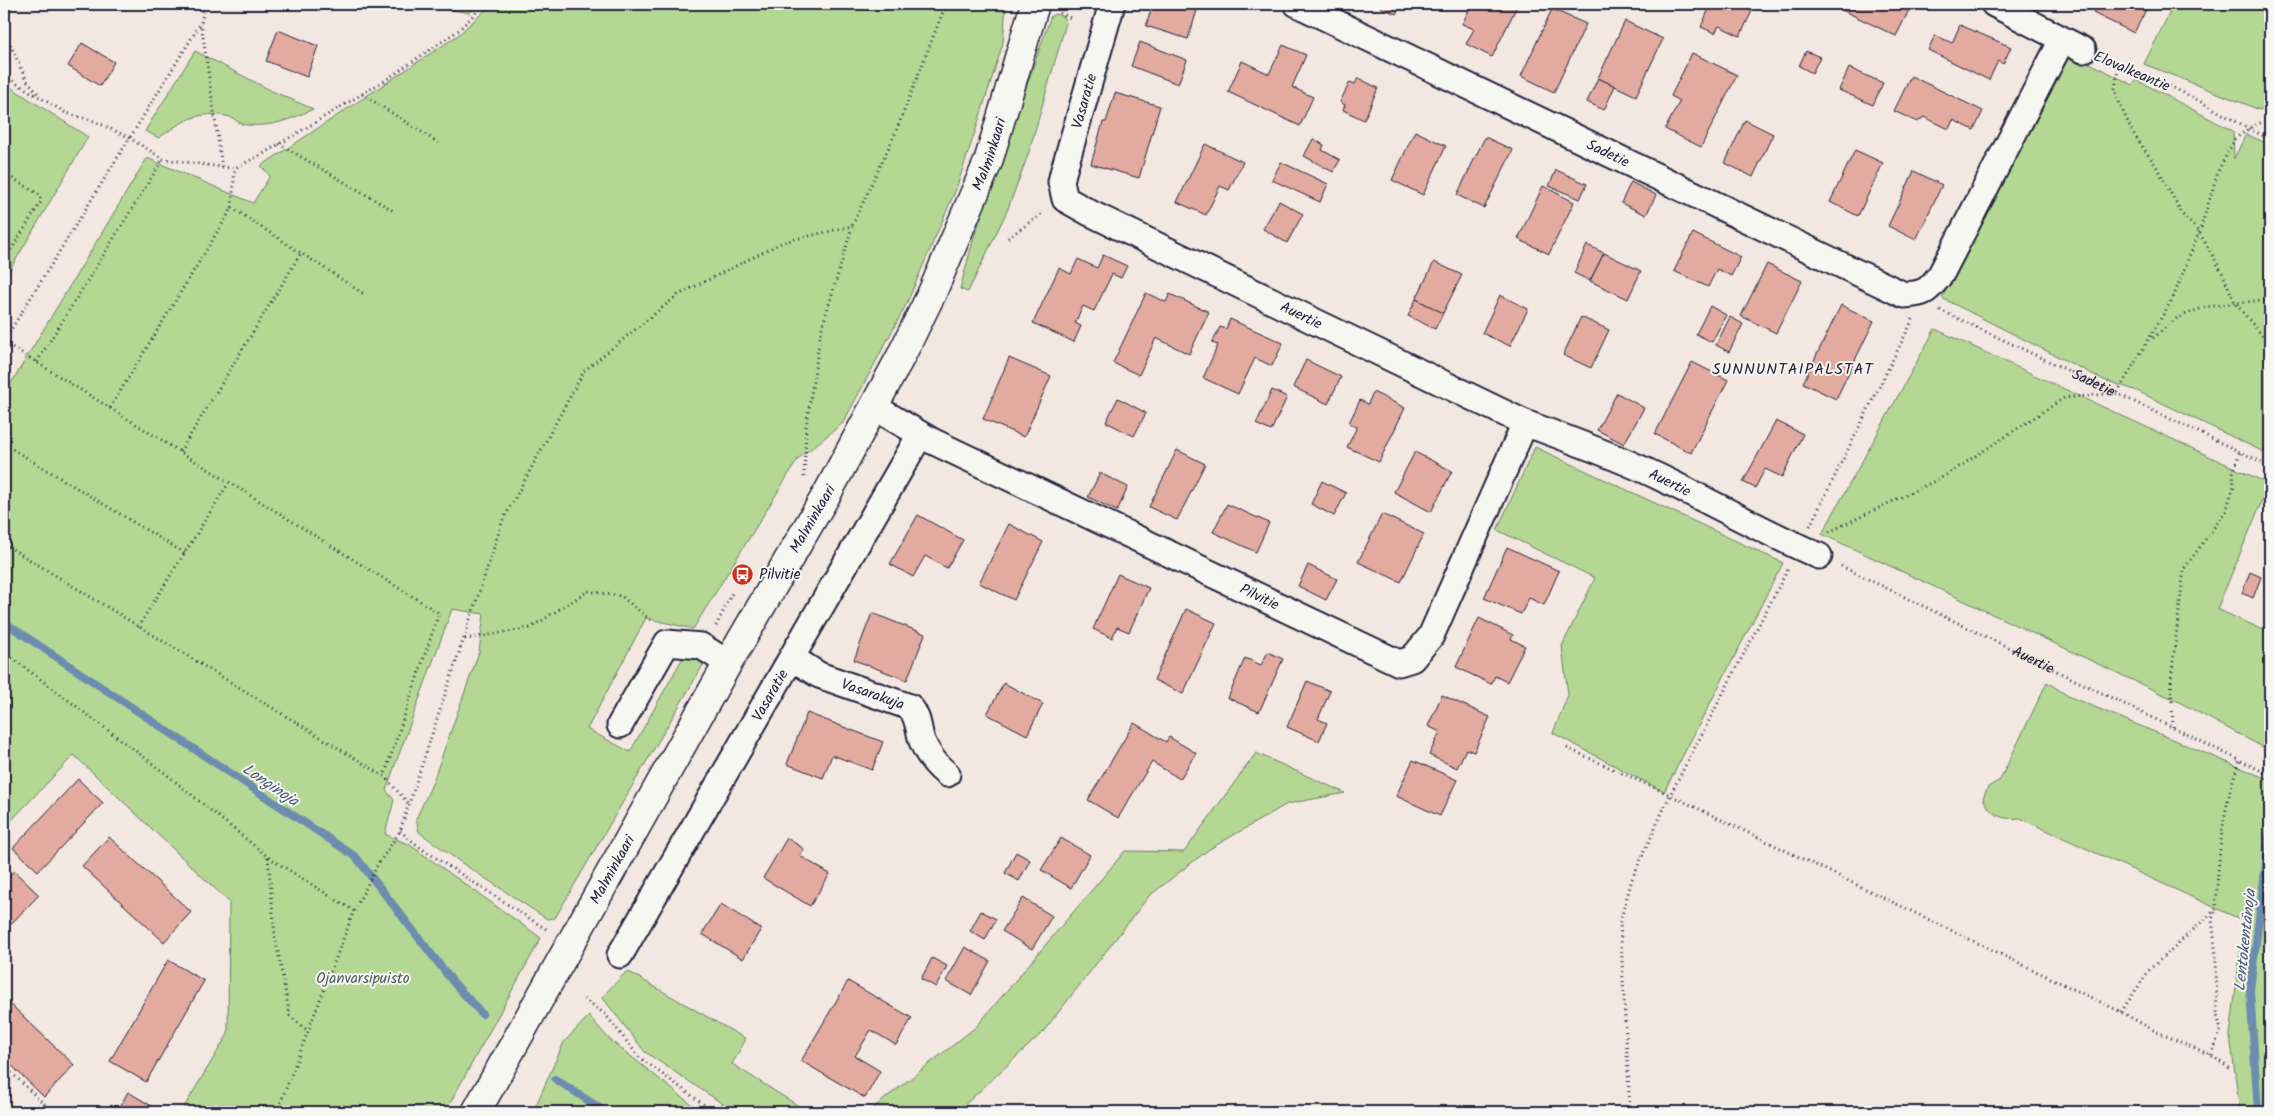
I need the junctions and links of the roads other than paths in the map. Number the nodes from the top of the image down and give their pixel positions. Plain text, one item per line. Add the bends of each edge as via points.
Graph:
1 (1035, 4) edge
2 (1112, 4) edge
3 (1297, 4) edge
4 (1994, 4) edge
5 (1065, 198) joint
6 (874, 407) junction
7 (1525, 424) junction
8 (920, 435) junction
9 (1809, 551) road end
10 (792, 658) junction
11 (728, 663) junction
12 (620, 725) dead end
13 (947, 774) dead end
14 (620, 955) dead end
15 (476, 1112) edge

1 - 6 main road, Malminkaari via 988,162 932,293
2 - 5 street, Vasaratie via 1062,174
3 - 4 street, Sadetie via 1904,295 1920,294 1930,288 1941,274 2012,132 2072,45
5 - 7 street, Auertie via 1085,211
6 - 8 street, Pilvitie
6 - 11 main road, Malminkaari
7 - 8 street, Pilvitie via 1431,636 1412,659 1399,663 1208,575
7 - 9 street, Auertie via 1579,442 1659,477
8 - 10 street, Vasaratie
10 - 13 street, Vasarakuja via 819,674 910,707 935,765
10 - 14 street, Vasaratie
11 - 12 street via 701,646 667,643
11 - 15 main road, Malminkaari

